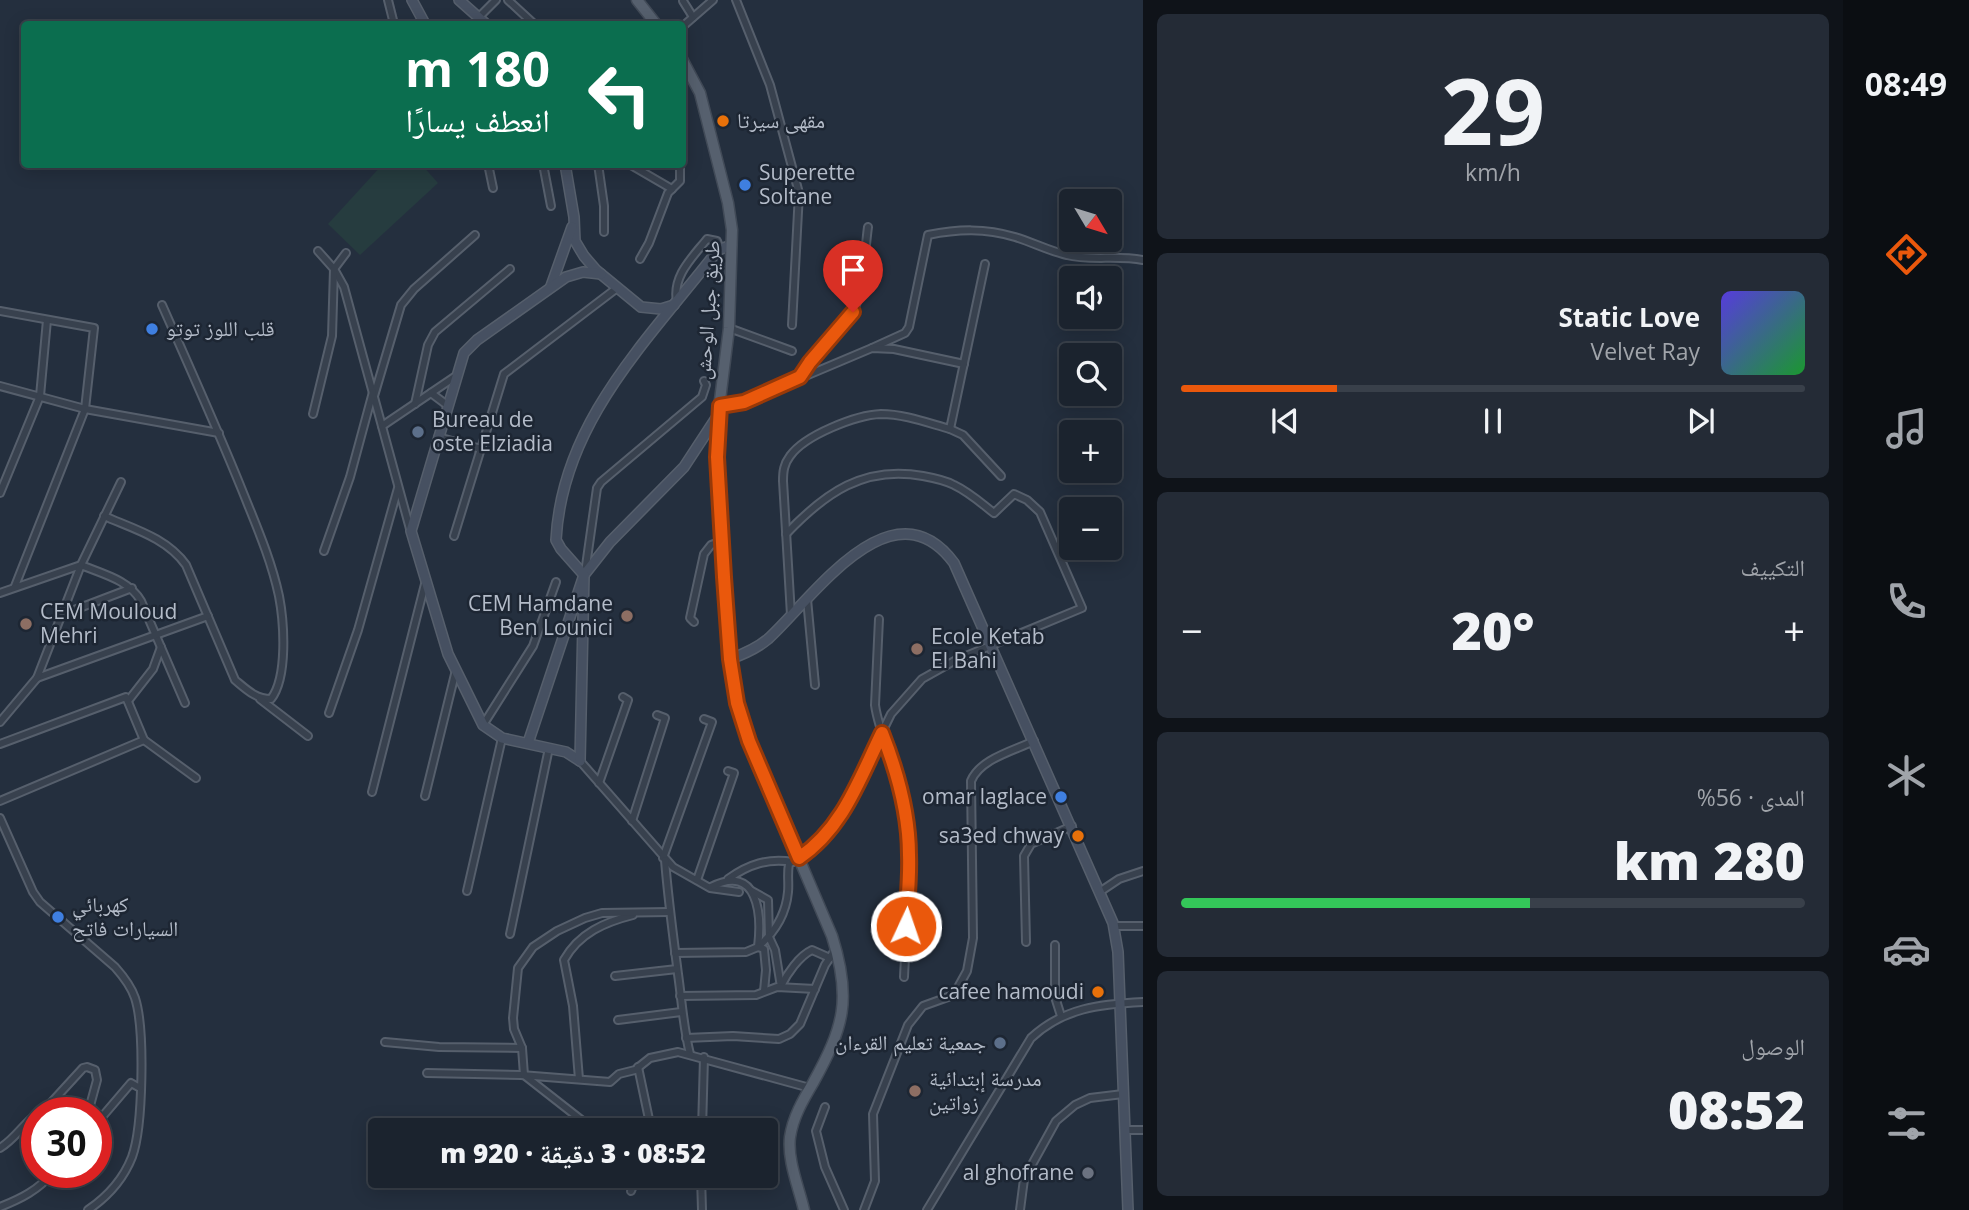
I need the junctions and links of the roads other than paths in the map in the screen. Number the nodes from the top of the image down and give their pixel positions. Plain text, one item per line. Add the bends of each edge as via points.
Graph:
1 (388, 0) edge
2 (412, 0) edge
3 (459, 0) edge
4 (496, 0) edge
5 (508, 0) edge
6 (637, 0) edge
7 (713, 0) edge
8 (736, 0) edge
9 (682, 1) edge
10 (693, 18) junction
11 (393, 21) edge
12 (423, 21) edge
13 (483, 21) edge
14 (531, 21) edge
15 (654, 21) edge
16 (686, 24) edge
17 (686, 67) edge
18 (489, 168) edge
19 (544, 168) edge
20 (566, 168) edge
21 (599, 168) edge
22 (636, 168) edge
23 (680, 168) edge
24 (493, 188) dead end
25 (672, 189) junction
26 (551, 206) dead end
27 (574, 222) junction
28 (868, 227) dead end
29 (604, 232) dead end
30 (475, 235) dead end
31 (732, 245) junction
32 (720, 249) junction
33 (317, 251) dead end
34 (346, 253) dead end
35 (640, 259) dead end
36 (1143, 260) edge
37 (985, 264) dead end
38 (334, 268) junction
39 (510, 269) dead end
40 (601, 274) junction
41 (550, 288) junction
42 (617, 288) junction
43 (676, 303) junction
44 (162, 305) dead end
45 (0, 312) edge
46 (47, 320) junction
47 (792, 325) dead end
48 (729, 328) junction
49 (872, 348) junction
50 (792, 351) dead end
51 (964, 363) junction
52 (456, 376) junction
53 (800, 377) junction
54 (704, 381) dead end
55 (0, 386) edge
56 (431, 393) junction
57 (373, 395) junction
58 (40, 396) junction
59 (415, 404) junction
60 (447, 405) junction
61 (85, 409) junction
62 (720, 409) junction
63 (313, 414) dead end
64 (382, 426) junction
65 (950, 429) junction
66 (219, 433) junction
67 (438, 437) junction
68 (481, 449) junction
69 (1001, 476) dead end
70 (121, 482) dead end
71 (398, 486) junction
72 (0, 493) edge
73 (104, 516) junction
74 (411, 531) junction
75 (786, 534) junction
76 (454, 536) dead end
77 (722, 541) junction
78 (324, 551) dead end
79 (81, 565) junction
80 (584, 575) junction
81 (426, 581) junction
82 (556, 582) dead end
83 (15, 586) junction
84 (132, 588) junction
85 (0, 593) edge
86 (807, 599) junction
87 (61, 615) junction
88 (208, 615) junction
89 (791, 615) junction
90 (879, 619) dead end
91 (694, 622) dead end
92 (156, 634) junction
93 (991, 646) junction
94 (161, 647) junction
95 (730, 659) junction
96 (456, 670) junction
97 (37, 678) junction
98 (815, 685) dead end
99 (623, 697) dead end
100 (259, 698) junction
101 (128, 701) junction
102 (185, 703) dead end
103 (328, 713) dead end
104 (657, 715) dead end
105 (704, 719) dead end
106 (0, 722) edge
107 (483, 725) junction
108 (882, 733) junction
109 (308, 736) dead end
110 (502, 738) junction
111 (144, 740) junction
112 (1034, 741) junction
113 (528, 743) junction
114 (0, 744) edge
115 (549, 748) junction
116 (580, 761) junction
117 (728, 771) dead end
118 (196, 778) dead end
119 (600, 783) junction
120 (372, 792) dead end
121 (425, 796) dead end
122 (0, 802) edge
123 (0, 818) edge
124 (632, 821) junction
125 (1072, 826) junction
126 (664, 859) junction
127 (796, 860) junction
128 (1143, 871) edge
129 (697, 880) junction
130 (727, 880) junction
131 (710, 888) junction
132 (467, 891) dead end
133 (752, 891) junction
134 (1101, 891) junction
135 (739, 892) dead end
136 (642, 912) junction
137 (669, 912) junction
138 (1114, 926) junction
139 (1143, 926) edge
140 (510, 934) dead end
141 (769, 937) junction
142 (1027, 942) dead end
143 (1055, 945) dead end
144 (758, 947) junction
145 (675, 953) junction
146 (833, 953) junction
147 (677, 969) junction
148 (615, 976) dead end
149 (904, 978) dead end
150 (781, 987) junction
151 (815, 989) junction
152 (764, 991) junction
153 (680, 996) junction
154 (1143, 1002) edge
155 (1120, 1003) junction
156 (681, 1012) junction
157 (1061, 1016) junction
158 (618, 1020) dead end
159 (686, 1038) junction
160 (385, 1042) dead end
161 (522, 1048) junction
162 (690, 1054) junction
163 (704, 1057) junction
164 (638, 1067) junction
165 (427, 1073) dead end
166 (524, 1075) junction
167 (579, 1079) junction
168 (140, 1088) junction
169 (810, 1088) junction
170 (1123, 1094) junction
171 (56, 1097) edge
172 (91, 1097) edge
173 (112, 1105) edge
174 (825, 1107) dead end
175 (579, 1118) edge
176 (649, 1118) edge
177 (702, 1118) edge
178 (21, 1129) edge
179 (1125, 1130) junction
180 (1143, 1130) edge
181 (0, 1148) edge
182 (35, 1188) edge
183 (632, 1188) edge
184 (701, 1188) edge
185 (631, 1191) dead end
186 (0, 1207) edge
187 (88, 1210) edge
188 (702, 1210) edge
189 (804, 1210) edge
190 (844, 1210) edge
191 (864, 1210) edge
192 (927, 1210) edge
193 (1020, 1210) edge
194 (1128, 1210) edge

1 - 11 street
2 - 12 main road
3 - 13 main road
4 - 13 street
5 - 14 street
6 - 15 main road
7 - 10 street
8 - 47 street via 770,85 799,193
9 - 10 street
10 - 16 street
17 - 31 main road, طريق جبل الوحش via 713,136
18 - 24 street
19 - 26 street
20 - 27 main road
21 - 29 street
22 - 25 street
23 - 25 street via 680,181
25 - 35 street
27 - 40 main road via 575,241
27 - 41 main road
28 - 53 street via 853,312
30 - 57 street via 401,305
31 - 32 main road
31 - 48 main road, طريق جبل الوحش
32 - 43 main road
32 - 43 street via 717,241 707,239 683,269 675,286
33 - 38 street
34 - 38 street
36 - 49 street via 1069,256 979,229 928,235 909,327
37 - 51 street
38 - 57 street via 344,287
38 - 63 street via 332,337
39 - 59 street via 431,338
40 - 41 main road via 575,273
40 - 42 main road
41 - 52 main road via 469,346
42 - 43 main road via 641,307 661,309
42 - 68 street via 504,374
43 - 80 main road via 606,392 569,466 556,540
44 - 66 street
45 - 46 street
46 - 58 street
46 - 61 street via 94,328
48 - 50 street
48 - 62 main road, طريق جبل الوحش
49 - 51 street
49 - 53 street
51 - 65 street
52 - 56 street
52 - 60 main road
53 - 62 street
54 - 80 street via 702,397 597,488
55 - 58 street
56 - 59 street
56 - 60 street
57 - 64 street
57 - 78 street
58 - 61 street
58 - 72 street
59 - 64 street
60 - 67 main road
61 - 66 street
61 - 83 street
62 - 77 main road, طريق جبل الوحش via 717,457
62 - 80 main road via 684,467
64 - 71 street
65 - 69 street via 969,441
65 - 75 street via 878,414 834,426 808,440 791,454 783,470
66 - 100 street via 262,540 279,599 280,672 271,699
67 - 68 street
67 - 74 main road
68 - 76 street
70 - 73 street
71 - 74 street
71 - 103 street via 358,631
73 - 79 street
73 - 88 street via 167,544 178,554
74 - 81 main road
75 - 89 street
75 - 93 street via 827,497 877,475 916,475 953,484 994,513 1014,494 1027,500 1040,512 1082,608
77 - 91 street via 704,554 690,618
77 - 95 main road, طريق جبل الوحش
79 - 83 street
79 - 84 street
79 - 87 street
80 - 113 main road
80 - 116 main road
81 - 96 main road
81 - 120 street
82 - 107 street via 533,646
83 - 85 street
84 - 87 street
84 - 92 street
86 - 89 main road
86 - 93 main road via 870,542 893,535 920,537 944,550 954,564
86 - 98 street
87 - 97 street
88 - 92 street
88 - 100 street via 236,680
89 - 95 main road via 757,647
90 - 108 street via 875,705
92 - 94 street
92 - 97 street
93 - 108 street via 922,679 891,714
93 - 112 main road
94 - 101 street via 153,669
94 - 102 street
95 - 127 main road, طريق جبل الوحش via 749,741
96 - 107 main road
96 - 121 street
97 - 106 street
99 - 119 street via 628,700
100 - 109 street
101 - 111 street
101 - 114 street via 126,697
104 - 124 street via 665,718
105 - 126 street via 712,722
107 - 110 main road
108 - 127 street via 840,818
108 - 149 street via 900,788 909,854
110 - 113 main road
110 - 132 street
111 - 118 street
111 - 122 street
112 - 125 main road
112 - 191 street via 986,764 971,781 973,938 967,971 956,991 923,1006 908,1025 873,1114 875,1181
113 - 115 main road
115 - 116 main road
115 - 140 street
116 - 119 street
117 - 129 street via 734,773
119 - 124 street
123 - 168 street via 40,902 126,979 140,1020
124 - 126 street
125 - 134 main road
125 - 142 street via 1031,844 1024,856
126 - 129 street
126 - 137 street
127 - 130 street via 772,859
127 - 141 street via 789,864 785,907
127 - 146 main road, طريق جبل الوحش
128 - 134 street via 1119,878
129 - 131 street
130 - 131 street
130 - 133 street via 744,883
131 - 135 street
133 - 141 street via 768,900
133 - 144 street via 760,919
134 - 138 main road
136 - 137 street
136 - 161 street via 585,918 533,947 516,976 513,1018
136 - 167 street via 610,921 582,938 564,960
137 - 145 street
138 - 139 street
138 - 155 main road
141 - 144 street
141 - 150 street
143 - 157 street via 1055,997
144 - 145 street via 746,952
144 - 152 street via 764,950
145 - 147 street
146 - 150 street via 806,953
146 - 151 street
146 - 169 main road, طريق جبل الوحش via 841,964 844,989 841,1021
147 - 148 street
147 - 153 street
150 - 151 street
150 - 152 street
151 - 159 street via 800,1024 790,1034 779,1038
152 - 153 street via 756,995
153 - 156 street
154 - 155 street
155 - 157 street via 1084,1007
155 - 170 main road
156 - 158 street
156 - 159 street
157 - 192 street via 1031,1038
159 - 162 street
160 - 161 street
161 - 166 street
162 - 163 street
162 - 164 street via 661,1055
163 - 169 street
163 - 177 street
164 - 167 street via 610,1082
164 - 176 street
165 - 166 street
166 - 167 street
166 - 175 street
168 - 173 street via 131,1083
168 - 187 street via 137,1130 126,1171
169 - 189 main road, طريق جبل الوحش via 789,1140
170 - 179 main road
170 - 193 street via 1090,1098 1056,1121 1024,1178
171 - 172 street via 87,1067 95,1070 97,1080
174 - 190 street via 816,1132
178 - 181 street
179 - 180 street
179 - 194 main road
182 - 186 street
183 - 185 street
184 - 188 street

